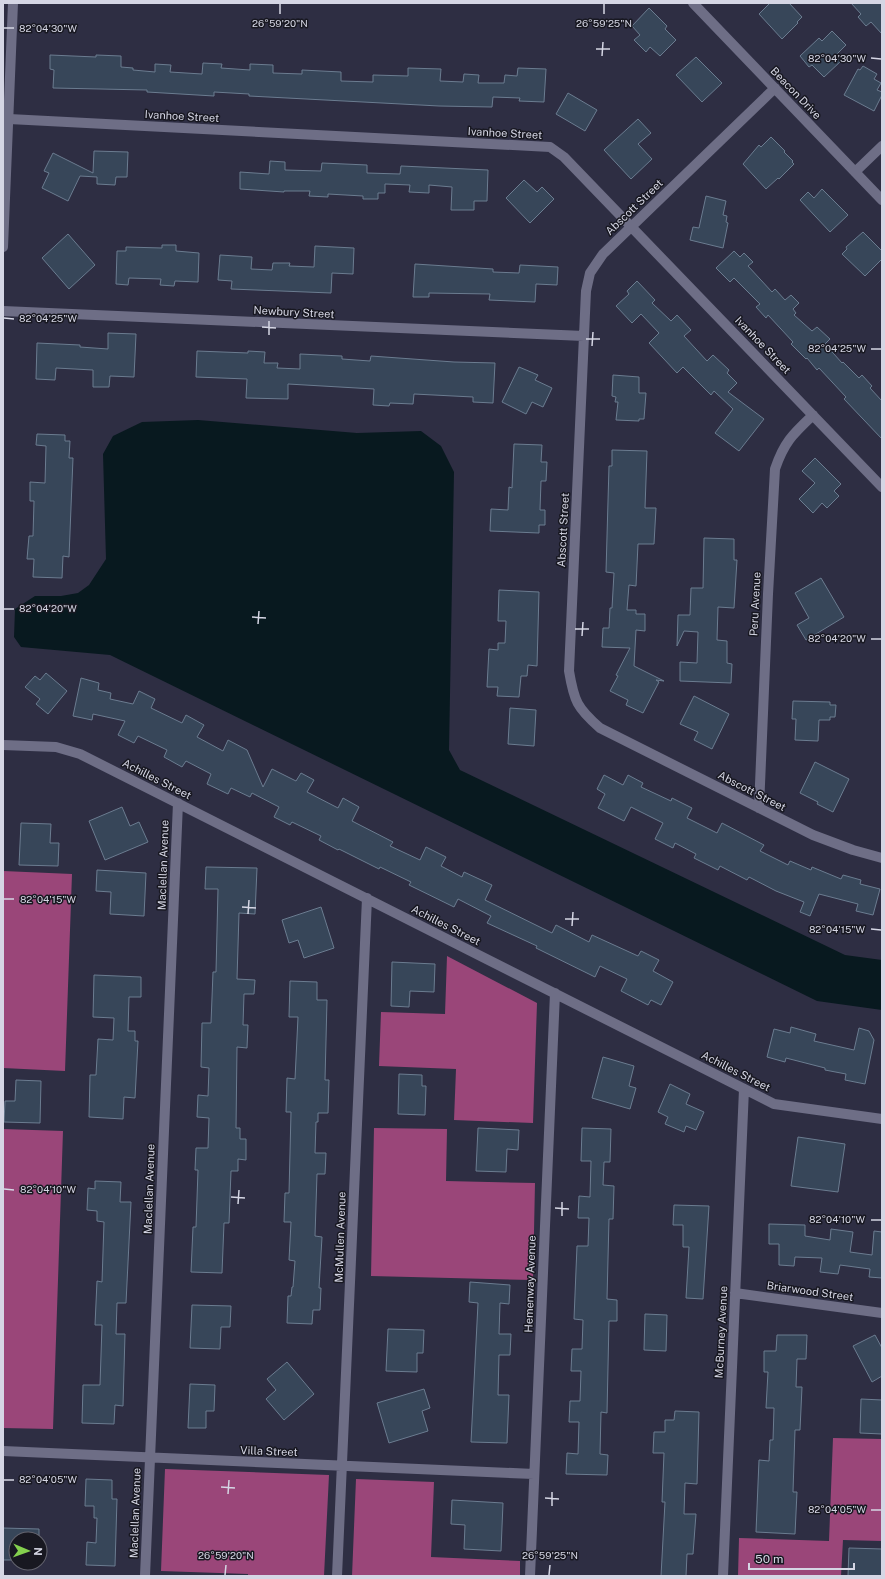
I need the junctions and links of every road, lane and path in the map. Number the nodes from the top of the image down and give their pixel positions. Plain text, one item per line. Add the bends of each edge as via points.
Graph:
1 (14, 3) edge
2 (692, 3) edge
3 (775, 88) junction
4 (8, 119) junction
5 (882, 146) edge
6 (855, 172) junction
7 (882, 200) edge
8 (632, 226) junction
9 (3, 247) edge
10 (3, 311) edge
11 (584, 336) junction
12 (813, 415) junction
13 (882, 487) edge
14 (3, 745) edge
15 (178, 803) junction
16 (759, 808) junction
17 (882, 858) edge
18 (367, 898) junction
19 (555, 994) junction
20 (744, 1089) junction
21 (882, 1119) edge
22 (735, 1293) junction
23 (882, 1313) edge
24 (3, 1451) edge
25 (150, 1458) junction
26 (342, 1466) junction
27 (534, 1474) junction
28 (145, 1576) edge
29 (337, 1576) edge
30 (530, 1576) edge
31 (723, 1576) edge

1 - 4 street
2 - 3 street, Beacon Drive
3 - 6 street, Beacon Drive
3 - 8 street, Abscott Street
4 - 8 street, Ivanhoe Street via 550,147 564,157
4 - 9 street
5 - 6 street
6 - 7 street, Beacon Drive
8 - 11 street, Abscott Street via 601,256 590,273 586,291
8 - 12 street, Ivanhoe Street
10 - 11 street, Newbury Street
11 - 16 street, Abscott Street via 569,671 573,695 584,714 600,728
12 - 13 street, Ivanhoe Street
12 - 16 street, Peru Avenue via 790,437 779,454 775,469
14 - 15 street, Achilles Street via 56,747 80,754
15 - 18 street, Achilles Street
15 - 25 street, Maclellan Avenue
16 - 17 street, Abscott Street via 814,835
18 - 19 street, Achilles Street
18 - 26 street, McMullen Avenue
19 - 20 street, Achilles Street
19 - 27 street, Hemenway Avenue
20 - 21 street, Achilles Street via 774,1104
20 - 22 street, McBurney Avenue
22 - 23 street, Briarwood Street
22 - 31 street, McBurney Avenue
24 - 25 street, Villa Street
25 - 26 street, Villa Street
25 - 28 street, Maclellan Avenue
26 - 27 street, Villa Street
26 - 29 street, McMullen Avenue
27 - 30 street, Hemenway Avenue

